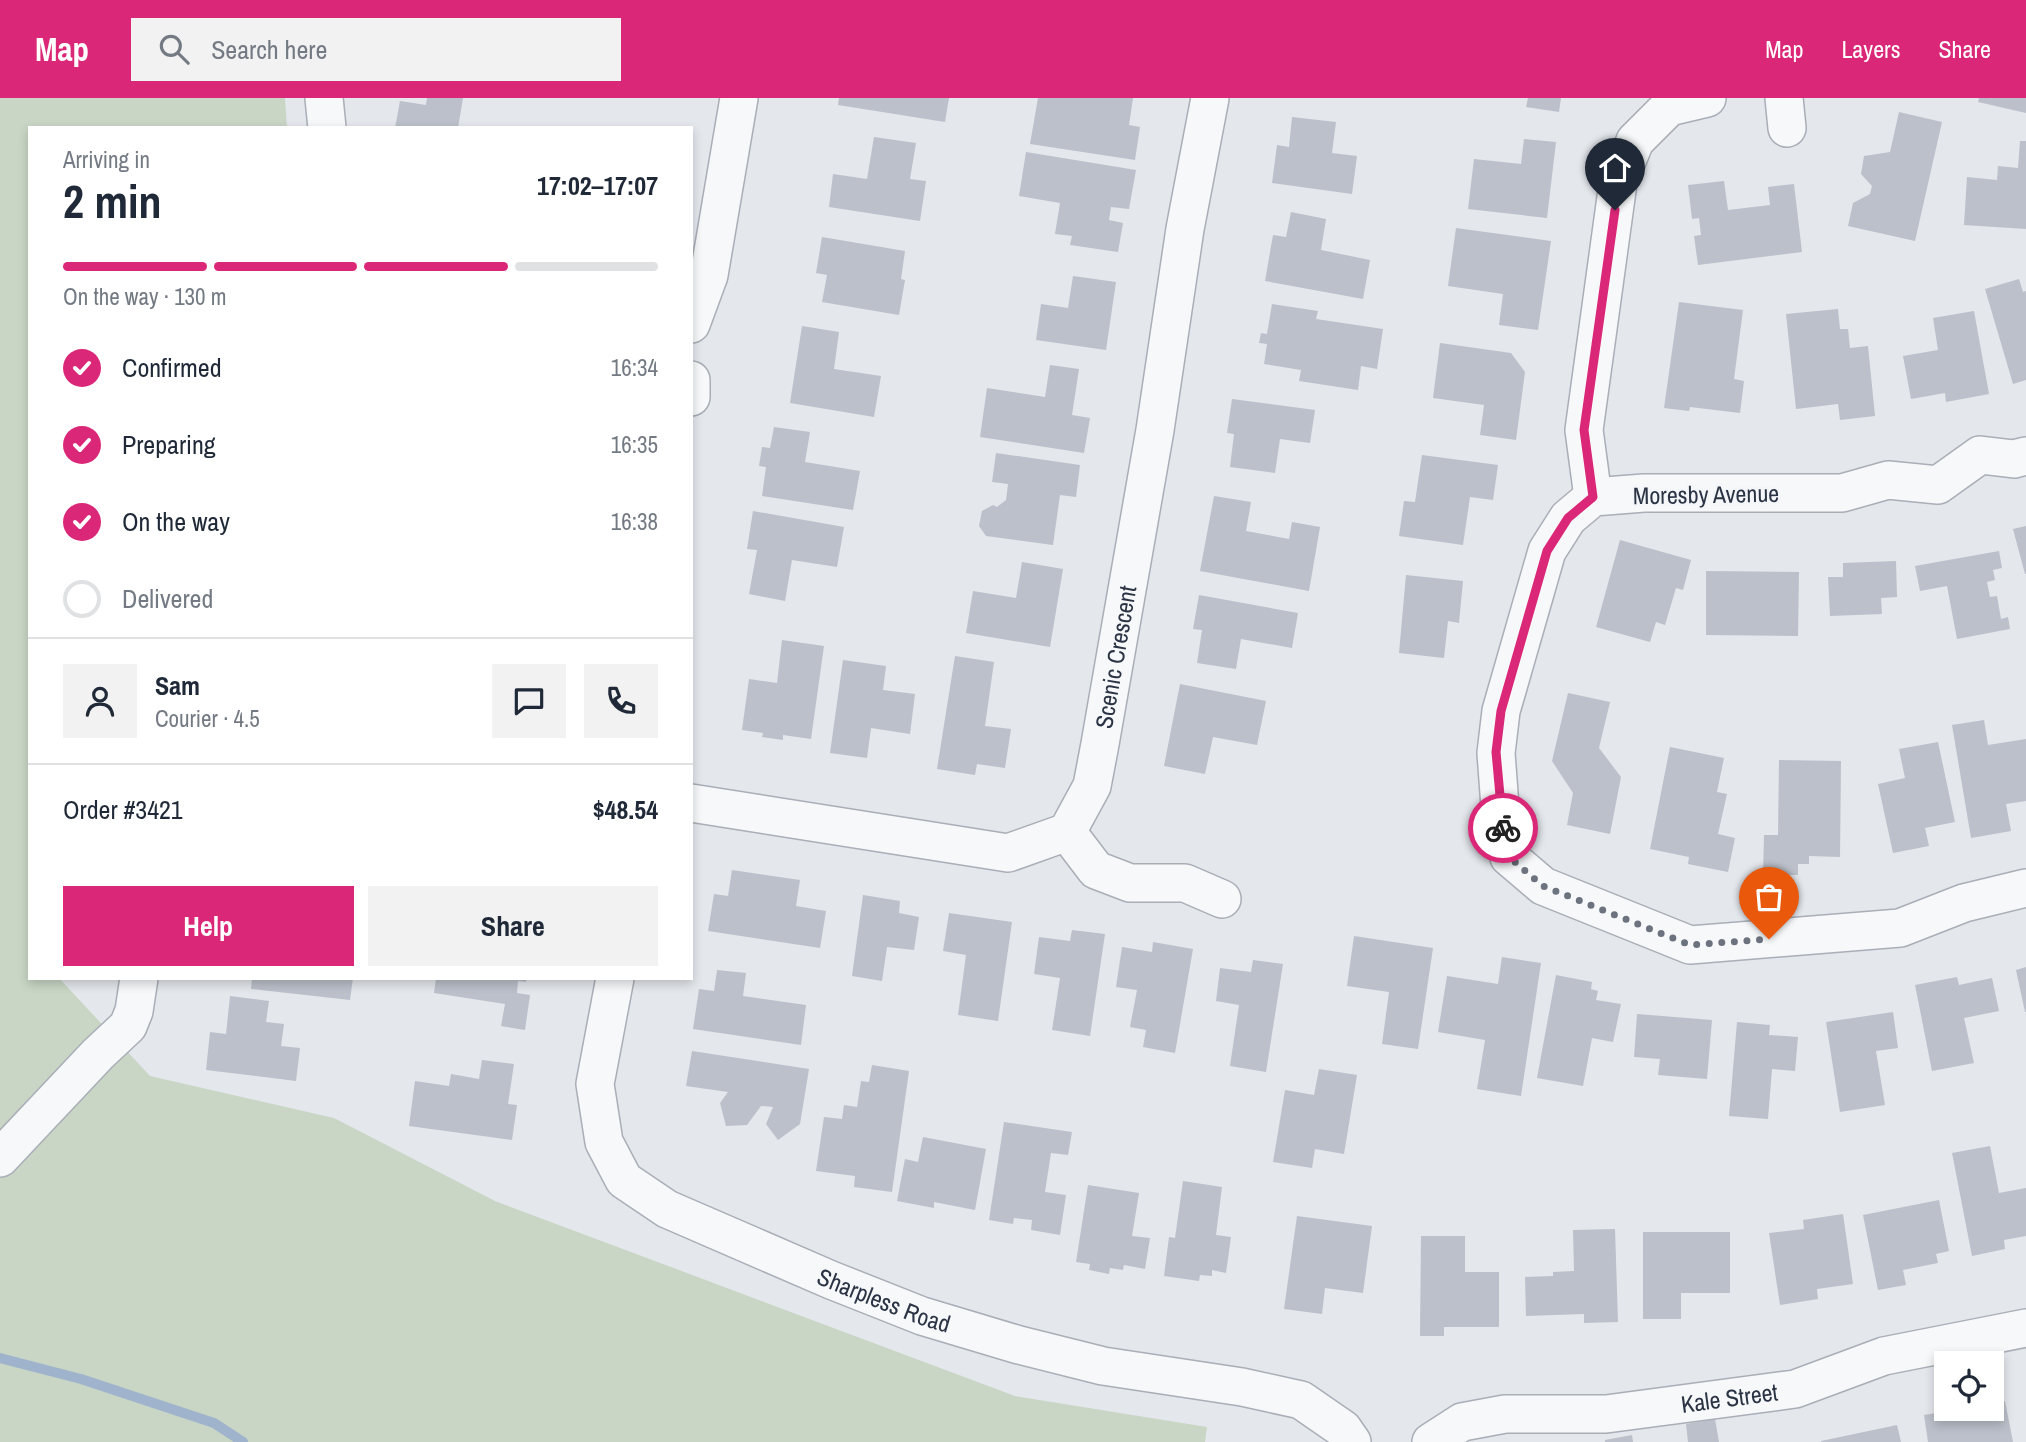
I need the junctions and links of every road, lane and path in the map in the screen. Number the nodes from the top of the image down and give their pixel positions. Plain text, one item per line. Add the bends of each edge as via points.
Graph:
1 (324, 98) edge
2 (739, 98) edge
3 (1210, 98) edge
4 (1707, 98) edge
5 (327, 126) edge
6 (693, 319) edge
7 (2026, 456) edge
8 (1593, 497) junction
9 (693, 803) edge
10 (1067, 832) junction
11 (2026, 888) edge
12 (1222, 899) dead end
13 (615, 980) edge
14 (137, 995) edge
15 (0, 1158) edge
16 (2026, 1328) edge
17 (1352, 1442) edge
18 (1431, 1442) edge

1 - 5 street
2 - 6 street via 709,275
3 - 10 street, Scenic Crescent via 1092,786
4 - 8 street via 1669,107 1635,141 1618,183 1584,430
7 - 8 street, Moresby Avenue via 2014,460 1980,455 1938,485 1888,480 1842,493
8 - 11 street via 1568,518 1547,551 1501,711 1496,752 1509,857 1543,886 1690,945 1900,928 1964,904
9 - 10 street via 1008,853
10 - 12 street via 1096,870 1130,883 1185,883
13 - 17 street, Sharpless Road via 595,1084 604,1142 624,1180 667,1209 922,1316 1007,1342 1103,1366 1301,1400 1343,1429
14 - 15 street via 128,1026
16 - 18 street, Kale Street via 1884,1356 1795,1389 1606,1414 1504,1414 1462,1422

